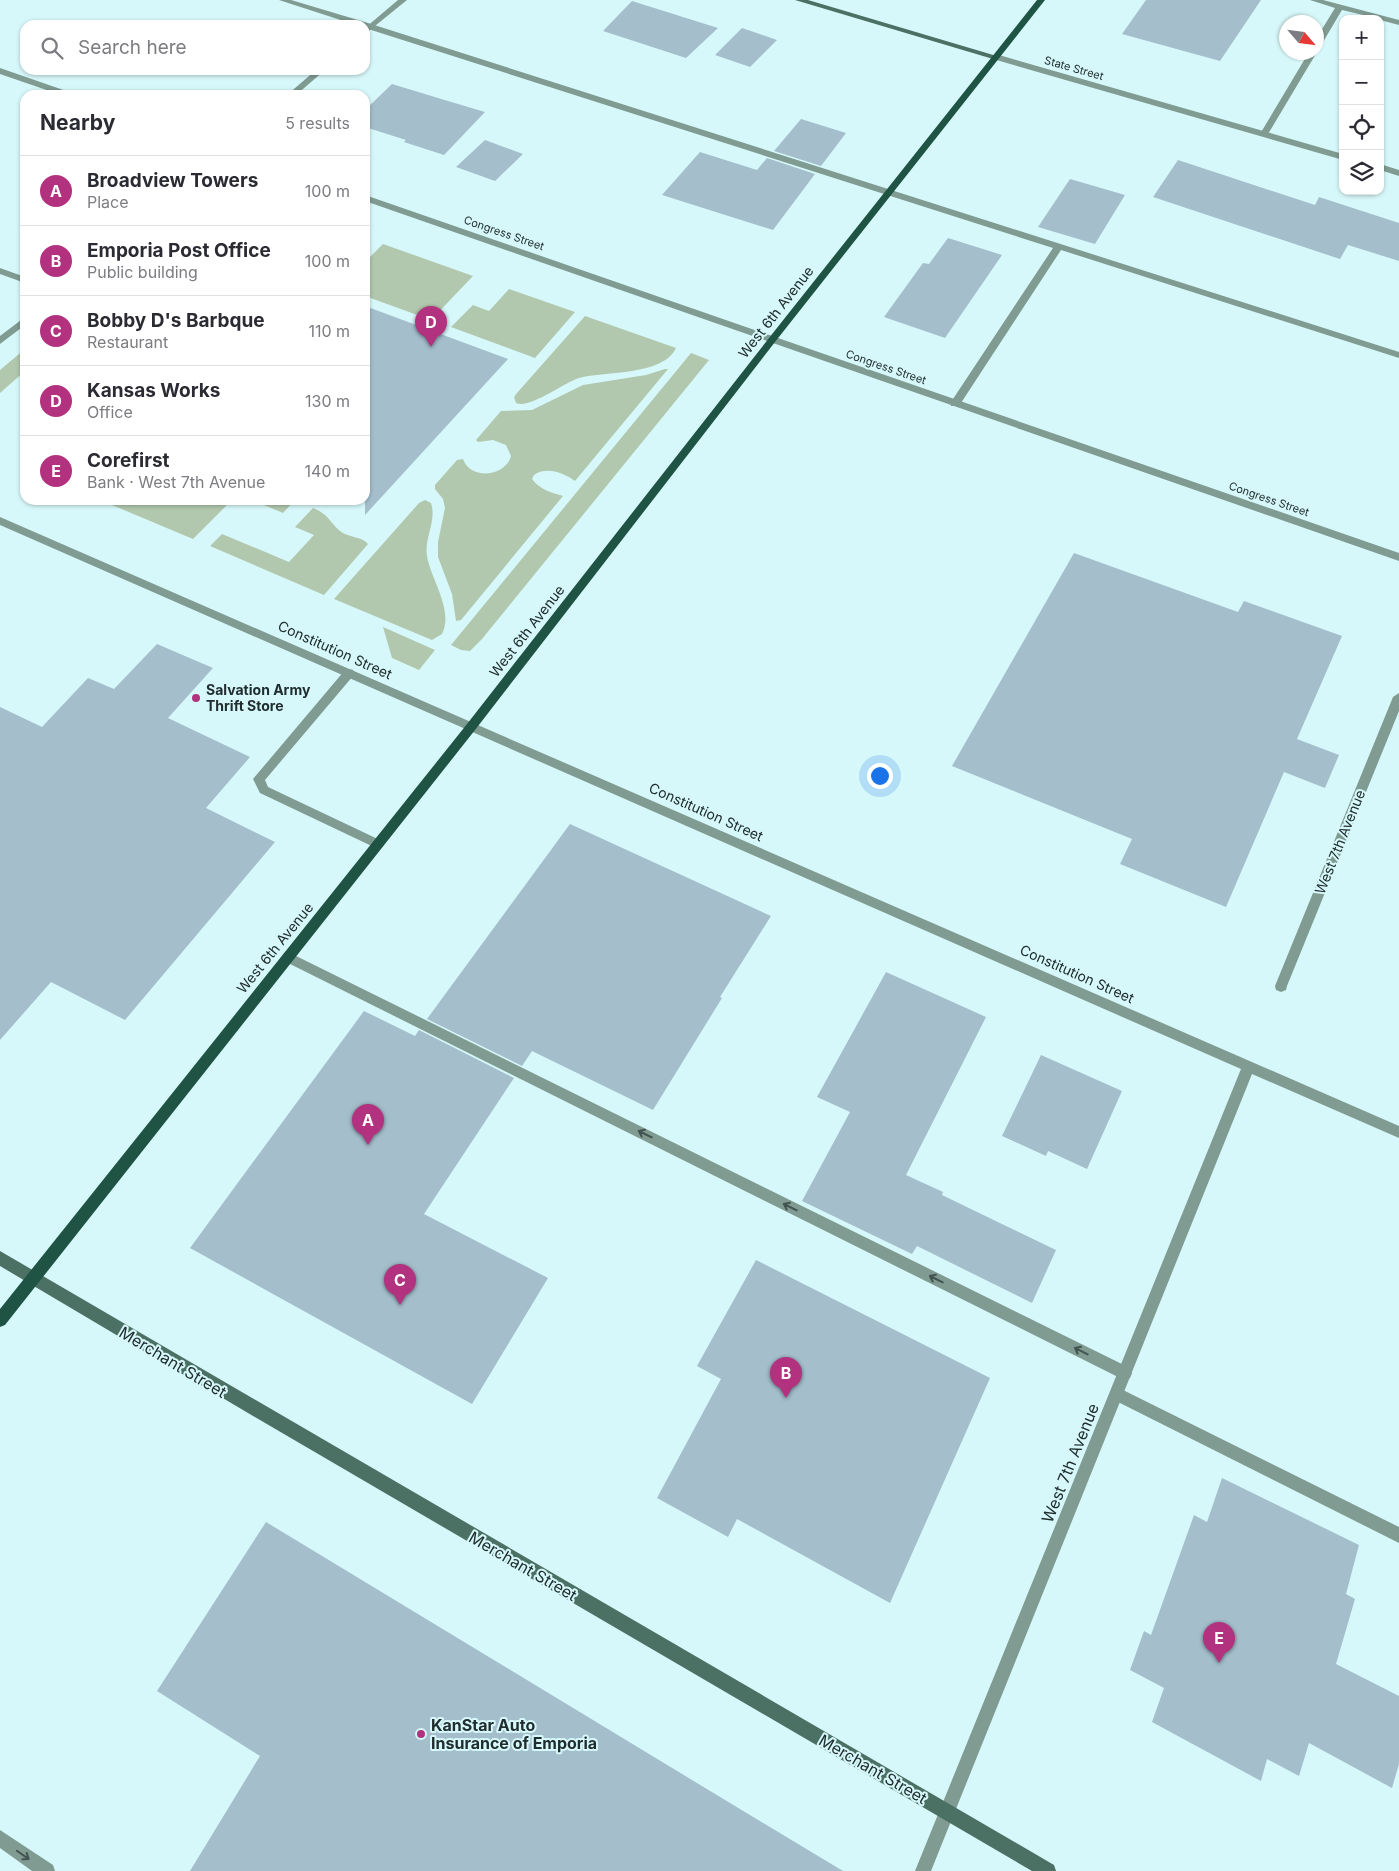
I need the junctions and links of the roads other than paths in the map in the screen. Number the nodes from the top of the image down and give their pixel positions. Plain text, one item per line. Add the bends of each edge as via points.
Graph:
1 (283, 0) edge
2 (403, 0) edge
3 (799, 0) edge
4 (1040, 0) edge
5 (1314, 0) edge
6 (1340, 7) junction
7 (344, 20) edge
8 (1399, 23) edge
9 (370, 24) edge
10 (370, 28) edge
11 (1324, 34) edge
12 (996, 57) junction
13 (1308, 60) edge
14 (0, 71) edge
15 (315, 75) edge
16 (54, 90) edge
17 (297, 90) edge
18 (1264, 134) junction
19 (1339, 155) edge
20 (1384, 168) edge
21 (1399, 173) edge
22 (889, 193) junction
23 (370, 200) edge
24 (1059, 246) junction
25 (0, 271) edge
26 (20, 278) edge
27 (20, 324) edge
28 (772, 340) junction
29 (0, 342) edge
30 (1399, 355) edge
31 (955, 404) junction
32 (0, 521) edge
33 (1399, 558) edge
34 (349, 673) junction
35 (1399, 697) edge
36 (471, 727) junction
37 (378, 844) junction
38 (288, 957) junction
39 (1281, 986) dead end
40 (1248, 1067) junction
41 (1399, 1132) edge
42 (0, 1258) edge
43 (33, 1278) junction
44 (0, 1320) edge
45 (1125, 1373) junction
46 (1117, 1394) junction
47 (1399, 1535) edge
48 (947, 1812) junction
49 (0, 1838) edge
50 (47, 1871) edge
51 (923, 1871) edge
52 (1048, 1871) edge

1 - 7 street
2 - 9 street
3 - 12 street, State Street
4 - 12 main road, West 6th Avenue
5 - 6 street
6 - 8 street
6 - 11 street
10 - 22 street
12 - 18 street, State Street
12 - 22 main road, West 6th Avenue
13 - 18 street
14 - 16 street
15 - 17 street
18 - 19 street, State Street
20 - 21 street
22 - 24 street
22 - 28 main road, West 6th Avenue
23 - 28 street, Congress Street
24 - 30 street
24 - 31 street
25 - 26 street
27 - 29 street
28 - 31 street, Congress Street
28 - 36 main road, West 6th Avenue
31 - 33 street, Congress Street
32 - 34 street, Constitution Street
34 - 36 street, Constitution Street
34 - 37 street via 259,779 264,790
35 - 39 street, West 7th Avenue
36 - 37 main road, West 6th Avenue
36 - 40 street, Constitution Street
37 - 38 main road, West 6th Avenue
38 - 43 main road, West 6th Avenue
45 -> 38 street
40 - 41 street, Constitution Street
40 - 45 street, West 7th Avenue
42 - 43 street, Merchant Street
43 - 44 main road, West 6th Avenue
43 - 48 street, Merchant Street
45 - 46 street, West 7th Avenue
46 - 47 street
46 - 48 street, West 7th Avenue
48 - 51 street, West 7th Avenue
48 - 52 street, Merchant Street
49 -> 50 street

